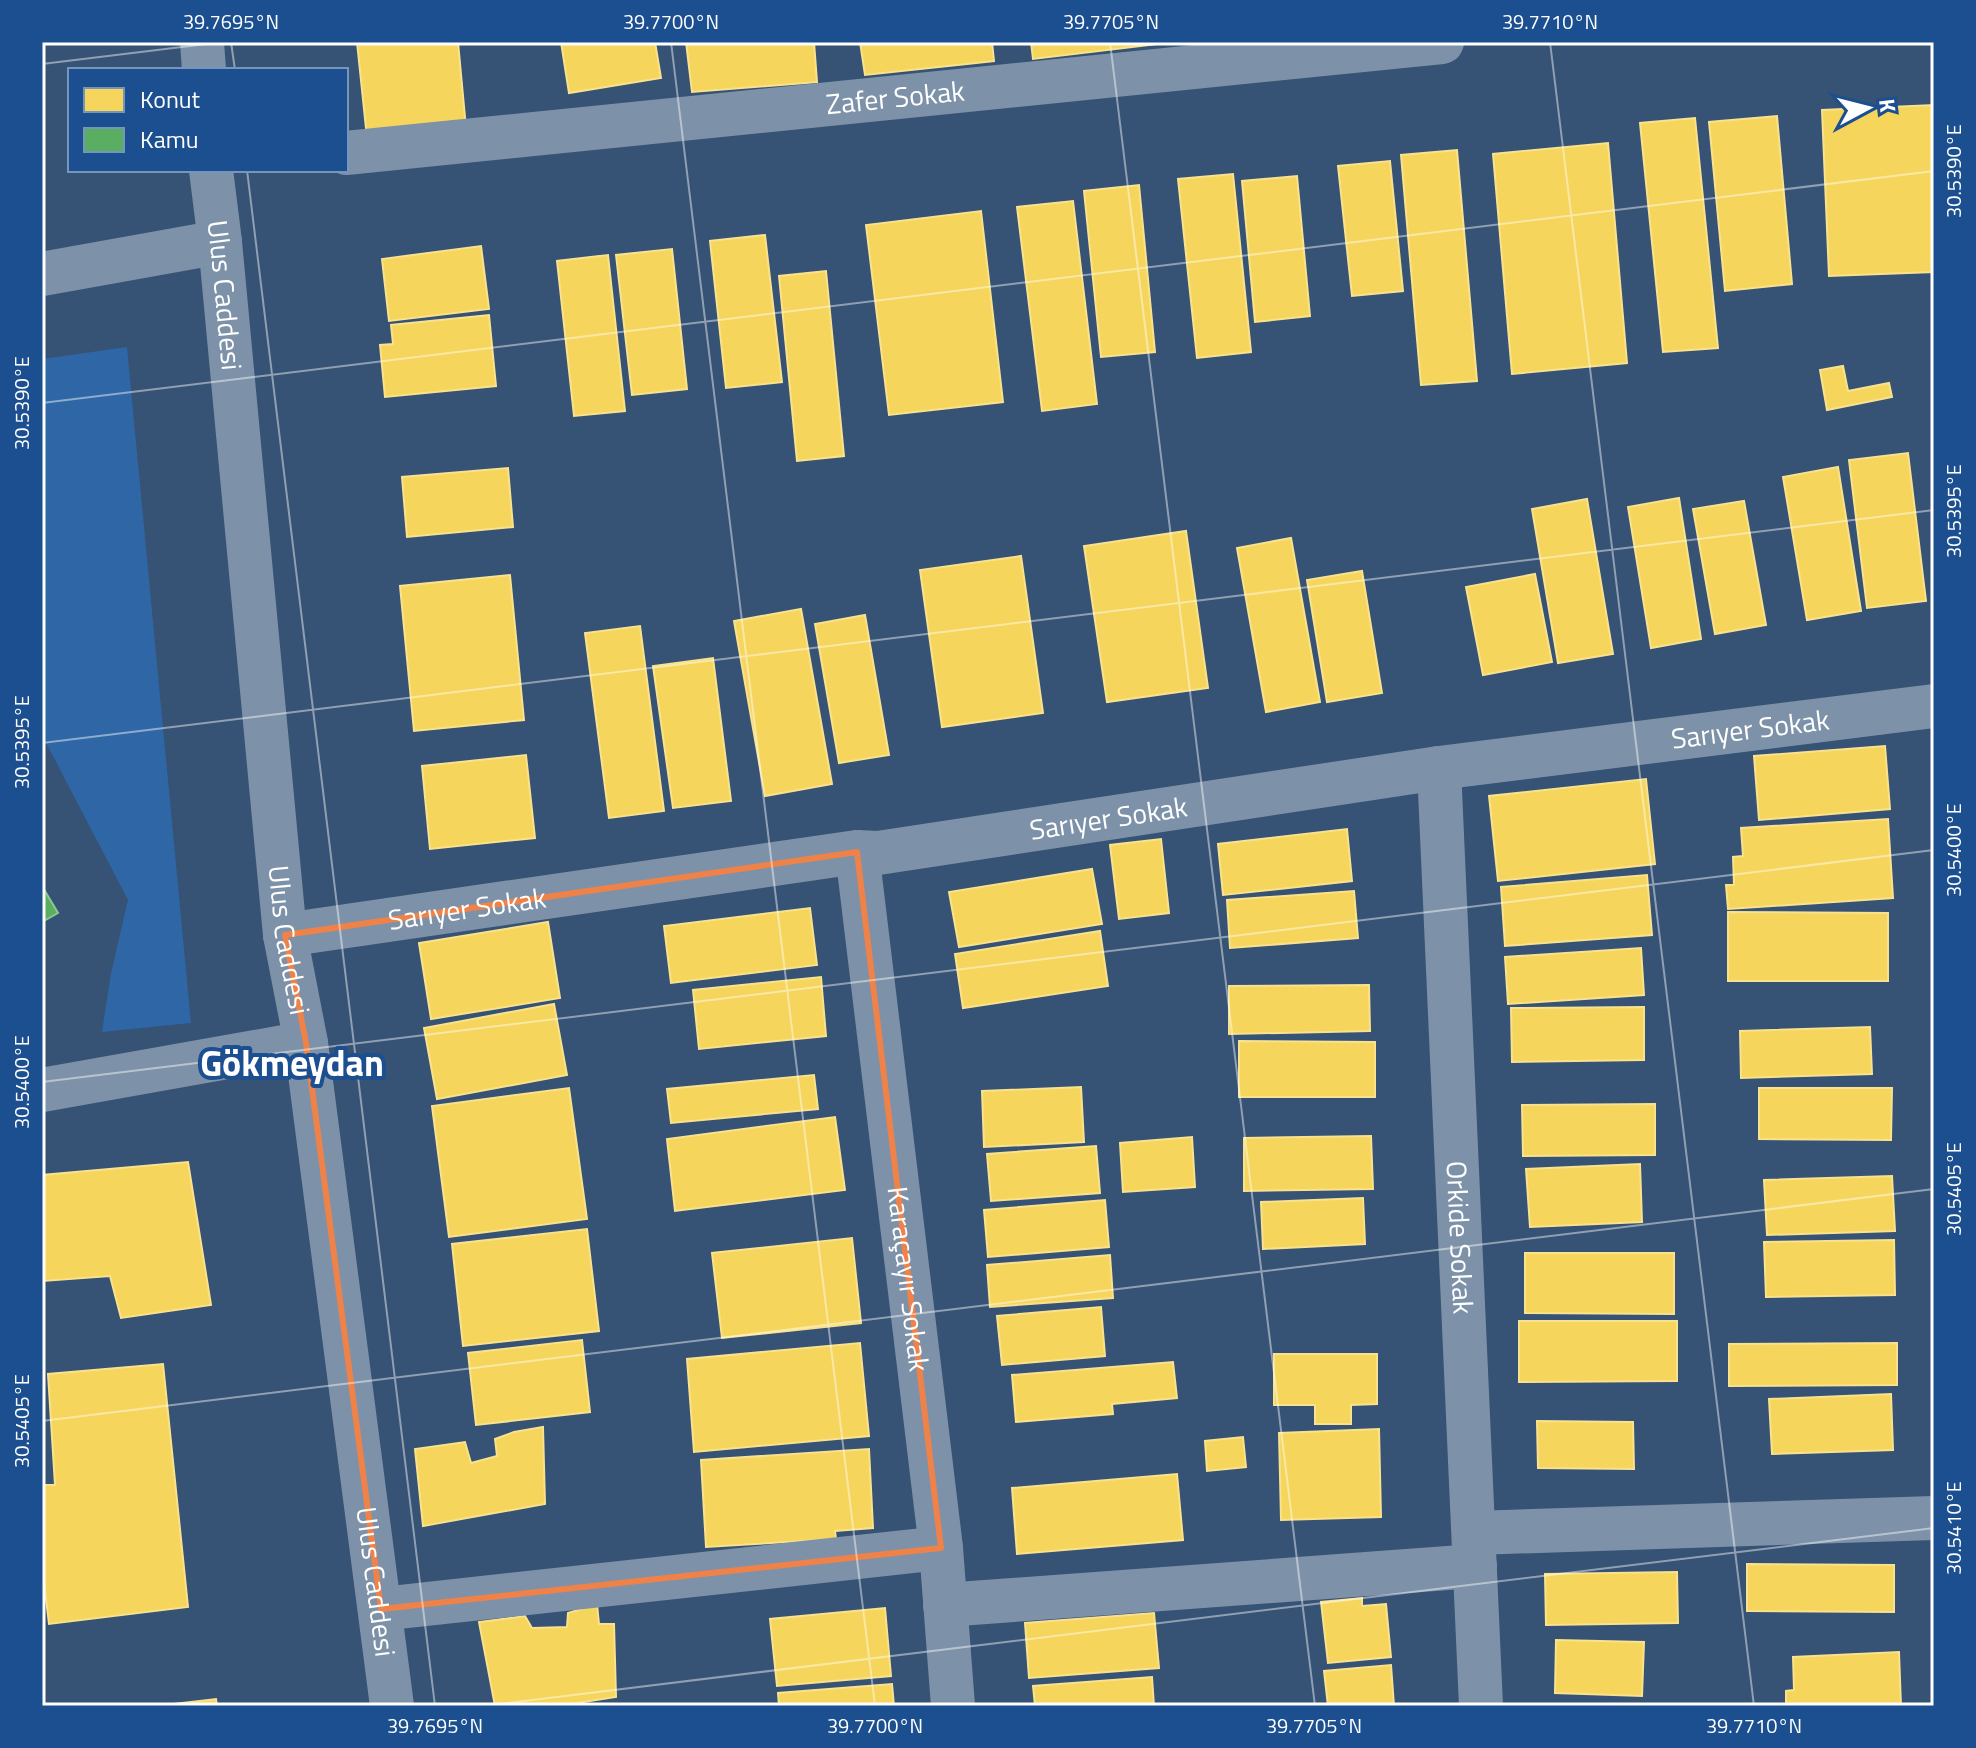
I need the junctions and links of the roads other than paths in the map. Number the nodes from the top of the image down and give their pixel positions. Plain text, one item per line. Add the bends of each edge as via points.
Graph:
1 (202, 42) edge
2 (1442, 42) edge
3 (204, 68) edge
4 (348, 153) edge
5 (211, 172) edge
6 (220, 242) junction
7 (42, 274) edge
8 (1934, 706) edge
9 (1439, 768) junction
10 (857, 852) junction
11 (285, 935) junction
12 (306, 1043) junction
13 (42, 1090) edge
14 (1934, 1518) edge
15 (941, 1548) junction
16 (1474, 1550) junction
17 (945, 1605) junction
18 (381, 1609) junction
19 (392, 1706) edge
20 (953, 1706) edge
21 (1481, 1706) edge

1 - 3 street
2 - 4 street, Zafer Sokak
5 - 6 street, Ulus Caddesi
6 - 7 street
6 - 11 street, Ulus Caddesi
8 - 9 street, Sarıyer Sokak
9 - 10 street, Sarıyer Sokak
9 - 16 street, Orkide Sokak
10 - 11 street, Sarıyer Sokak
10 - 15 street, Karaçayır Sokak
11 - 12 street, Ulus Caddesi
12 - 13 street
12 - 18 street, Ulus Caddesi
14 - 16 street
15 - 17 street, Karaçayır Sokak
15 - 18 street
16 - 17 street
16 - 21 street, Orkide Sokak
17 - 20 street, Karaçayır Sokak
18 - 19 street, Ulus Caddesi

